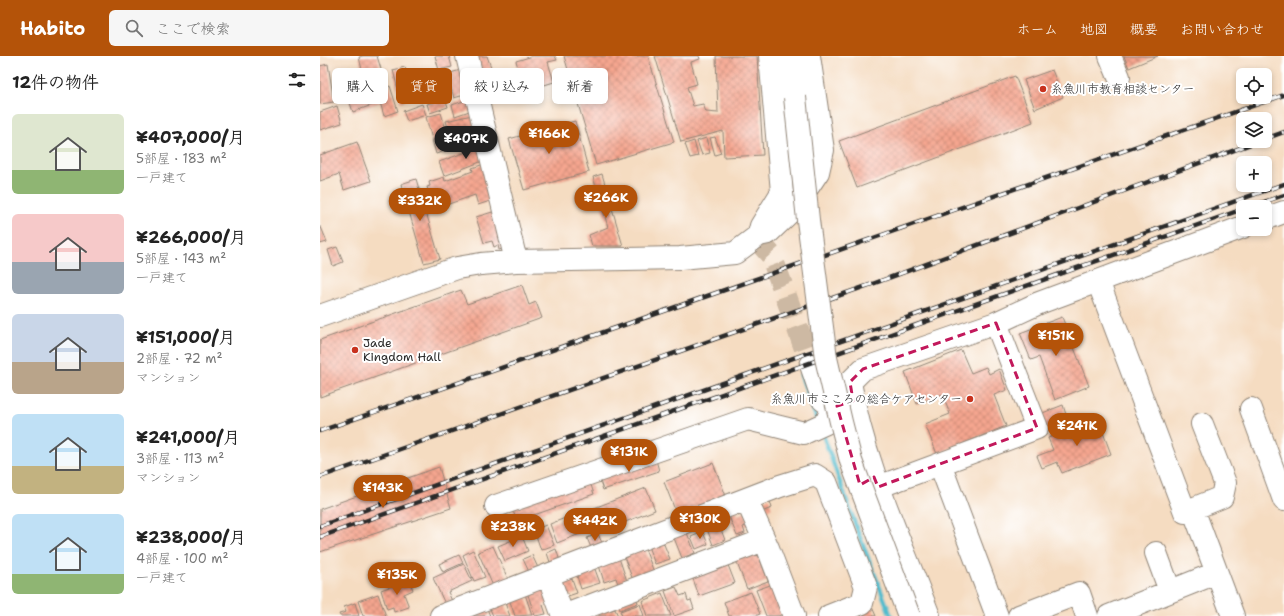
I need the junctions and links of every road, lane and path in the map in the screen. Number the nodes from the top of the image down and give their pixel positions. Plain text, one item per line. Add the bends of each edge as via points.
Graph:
1 (467, 56) edge
2 (770, 56) edge
3 (788, 56) edge
4 (809, 56) edge
5 (1110, 56) edge
6 (1119, 77) dead end
7 (820, 130) junction
8 (777, 133) junction
9 (1284, 212) edge
10 (1272, 216) edge
11 (1236, 230) edge
12 (759, 235) junction
13 (516, 261) junction
14 (1098, 281) junction
15 (320, 316) edge
16 (996, 323) junction
17 (811, 365) tunnel mouth
18 (843, 404) junction
19 (1251, 409) dead end
20 (1202, 424) dead end
21 (940, 464) junction
22 (876, 482) junction
23 (746, 499) junction
24 (833, 500) junction
25 (1284, 500) edge
26 (496, 506) dead end
27 (1193, 509) junction
28 (764, 540) junction
29 (1156, 553) dead end
30 (1216, 573) junction
31 (548, 575) junction
32 (1170, 591) junction
33 (441, 616) edge
34 (563, 616) edge
35 (794, 616) edge
36 (829, 616) edge
37 (910, 616) edge
38 (929, 616) edge
39 (997, 616) edge
40 (1019, 616) edge
41 (1087, 616) edge
42 (1109, 616) edge
43 (1233, 616) edge

1 - 13 street
2 - 8 street
3 - 37 street, bridge via 826,358 851,461
4 - 7 street
5 - 6 street
7 - 8 street
7 - 12 street via 823,150 818,172 794,208 768,233
8 - 12 street via 782,192 761,226
9 - 10 street
11 - 14 street
12 - 13 street via 735,253 680,258
13 - 15 street via 457,268
14 - 16 street via 1039,303
14 - 27 street via 1185,512
16 - 18 street via 863,369 850,382
16 - 21 street via 1037,428
17 - 18 street via 823,400
18 - 22 street
18 - 26 street via 826,424 804,433 748,419
19 - 25 street
20 - 27 street via 1225,483 1222,497
21 - 22 street
21 - 39 street
22 - 24 street
22 - 38 street
23 - 24 street via 815,476 826,482
23 - 28 street
23 - 31 street
24 - 36 street via 866,587 862,603
27 - 30 street
28 - 34 street
28 - 35 street
29 - 32 street
30 - 32 street
30 - 43 street
31 - 33 street
31 - 34 street
32 - 42 street
40 - 41 street via 1079,593

